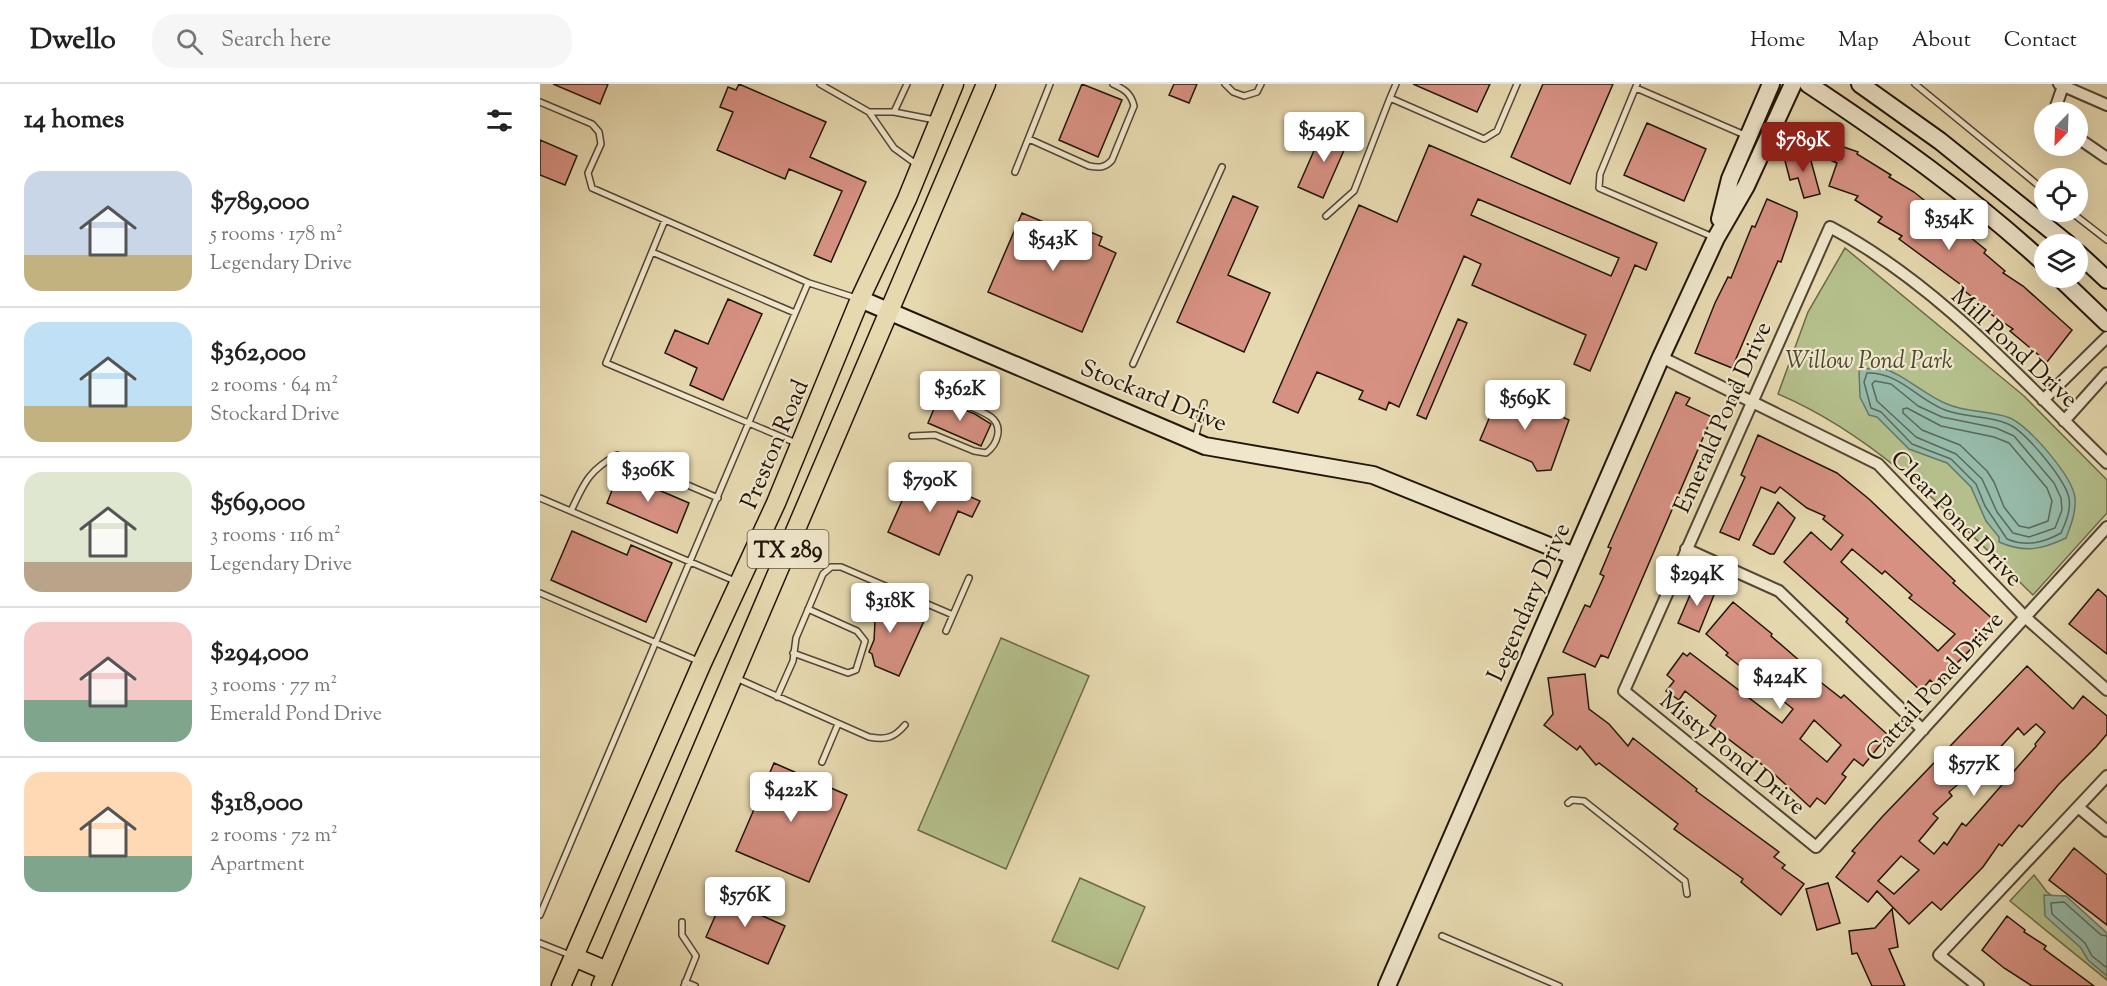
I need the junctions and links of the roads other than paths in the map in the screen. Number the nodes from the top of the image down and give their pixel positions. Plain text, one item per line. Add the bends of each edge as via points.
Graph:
1 (820, 84) edge
2 (906, 84) edge
3 (986, 84) edge
4 (1050, 84) edge
5 (1113, 84) edge
6 (1226, 84) edge
7 (1261, 84) edge
8 (1396, 84) edge
9 (1517, 84) edge
10 (1771, 84) edge
11 (1793, 84) edge
12 (1808, 84) edge
13 (1860, 84) edge
14 (1916, 84) edge
15 (2061, 85) edge
16 (949, 86) edge
17 (1636, 86) edge
18 (1390, 98) junction
19 (540, 102) edge
20 (2057, 102) edge
21 (2107, 105) edge
22 (869, 112) junction
23 (894, 112) junction
24 (939, 121) junction
25 (1749, 137) junction
26 (1029, 139) junction
27 (2088, 145) edge
28 (2107, 158) edge
29 (920, 167) junction
30 (1222, 167) dead end
31 (1015, 172) dead end
32 (2034, 182) edge
33 (1326, 216) dead end
34 (666, 220) junction
35 (2084, 222) edge
36 (1830, 227) joint
37 (2056, 234) edge
38 (1716, 238) junction
39 (2107, 240) edge
40 (652, 252) junction
41 (2034, 255) edge
42 (2088, 262) edge
43 (2107, 280) edge
44 (808, 283) junction
45 (2071, 288) edge
46 (860, 299) junction
47 (889, 310) junction
48 (795, 313) junction
49 (2107, 322) edge
50 (2107, 338) edge
51 (1661, 357) junction
52 (1133, 364) dead end
53 (2107, 373) edge
54 (925, 389) dead end
55 (2043, 400) junction
56 (1751, 401) junction
57 (1204, 403) dead end
58 (2064, 421) junction
59 (749, 424) junction
60 (912, 436) dead end
61 (1194, 441) junction
62 (801, 444) junction
63 (2107, 463) edge
64 (718, 498) junction
65 (540, 500) edge
66 (571, 511) junction
67 (2107, 527) edge
68 (1686, 549) junction
69 (1574, 556) junction
70 (691, 562) junction
71 (969, 578) dead end
72 (740, 583) junction
73 (540, 593) edge
74 (808, 609) junction
75 (953, 615) junction
76 (2025, 618) junction
77 (946, 631) dead end
78 (657, 643) junction
79 (793, 653) junction
80 (702, 663) junction
81 (733, 677) junction
82 (2107, 690) edge
83 (1624, 691) joint
84 (777, 697) junction
85 (838, 724) junction
86 (905, 725) dead end
87 (1923, 730) junction
88 (822, 762) dead end
89 (2107, 776) edge
90 (1568, 803) dead end
91 (2078, 807) junction
92 (2107, 831) edge
93 (1816, 847) joint
94 (1687, 894) dead end
95 (540, 915) edge
96 (682, 922) dead end
97 (1442, 936) dead end
98 (540, 943) edge
99 (574, 957) junction
100 (604, 978) edge
101 (685, 984) edge
102 (561, 986) edge
103 (695, 986) edge
104 (1387, 986) edge
105 (1559, 986) edge
106 (1978, 986) edge

1 - 22 lane
2 - 23 lane
3 - 47 main road, TX 289
4 - 26 lane
5 - 26 lane via 1126,90 1134,106 1107,166 1089,166
6 - 7 lane via 1244,96 1257,92
8 - 18 lane
9 - 18 lane via 1497,131 1484,139
10 - 25 street, Legendary Drive
11 - 38 street, Legendary Drive via 1746,186
12 - 41 street via 1918,159
13 - 37 street via 1949,148
14 - 32 lane
15 - 20 street
15 - 21 street
16 - 24 main road, Preston Road / TX 289
17 - 25 lane
17 - 38 lane via 1600,174 1599,188
18 - 33 lane via 1354,191
19 - 34 lane via 592,124 599,132 601,144 588,173 592,188
22 - 23 lane
22 - 29 lane via 894,148
23 - 24 lane
24 - 29 main road, Preston Road / TX 289
25 - 38 street, Legendary Drive via 1730,179
26 - 31 lane
27 - 28 street
29 - 46 main road, Preston Road / TX 289
30 - 52 lane
34 - 40 lane
34 - 44 lane
35 - 39 lane
36 - 55 street, Mill Pond Drive via 1858,242 1963,321
36 - 56 street, Emerald Pond Drive
38 - 51 street, Legendary Drive
40 - 48 lane
40 - 59 lane via 606,363
42 - 43 street
44 - 46 lane
44 - 48 lane
45 - 49 street
46 - 47 street, Stockard Drive
46 - 62 main road, Preston Road / TX 289
47 - 61 street, Stockard Drive
47 - 81 main road, TX 289
48 - 59 lane
50 - 55 street
51 - 56 street, Clear Pond Drive
51 - 69 street, Legendary Drive
53 - 58 street
54 - 60 lane via 992,418 998,429 997,440 986,453 935,435
55 - 58 street, Mill Pond Drive
56 - 68 street, Emerald Pond Drive
56 - 76 street, Clear Pond Drive via 1878,464
57 - 61 lane
58 - 63 street, Mill Pond Drive
59 - 62 lane
59 - 64 lane
61 - 69 street, Stockard Drive via 1373,475
62 - 72 main road, Preston Road / TX 289
64 - 66 lane via 617,455 587,477
64 - 70 lane
65 - 66 lane
66 - 70 lane
67 - 76 street, Cattail Pond Drive
68 - 83 street, Emerald Pond Drive
68 - 87 street via 1779,591
69 - 104 street, Legendary Drive
70 - 72 lane
70 - 78 lane
71 - 75 lane
72 - 80 main road, Preston Road / TX 289
73 - 78 lane
74 - 75 lane via 823,574 831,567 841,567
74 - 79 lane
74 - 79 lane via 857,631 865,641 863,655 856,670 848,673
75 - 77 lane
76 - 82 street, Clear Pond Drive
76 - 87 street, Cattail Pond Drive
78 - 80 lane
78 - 95 lane
79 - 84 lane
80 - 81 main road
80 - 99 main road, Preston Road / TX 289
81 - 84 lane
81 - 100 main road, TX 289
83 - 93 street, Misty Pond Drive
84 - 85 lane
85 - 86 lane via 883,739 896,735
85 - 88 lane
87 - 93 street, Cattail Pond Drive
89 - 91 street
90 - 94 lane via 1584,801 1685,881
91 - 92 street
91 - 106 street via 1938,955
96 - 101 lane via 682,935 696,956
97 - 105 lane
98 - 99 lane
99 - 100 main road
99 - 102 main road, Preston Road / TX 289
101 - 103 lane

